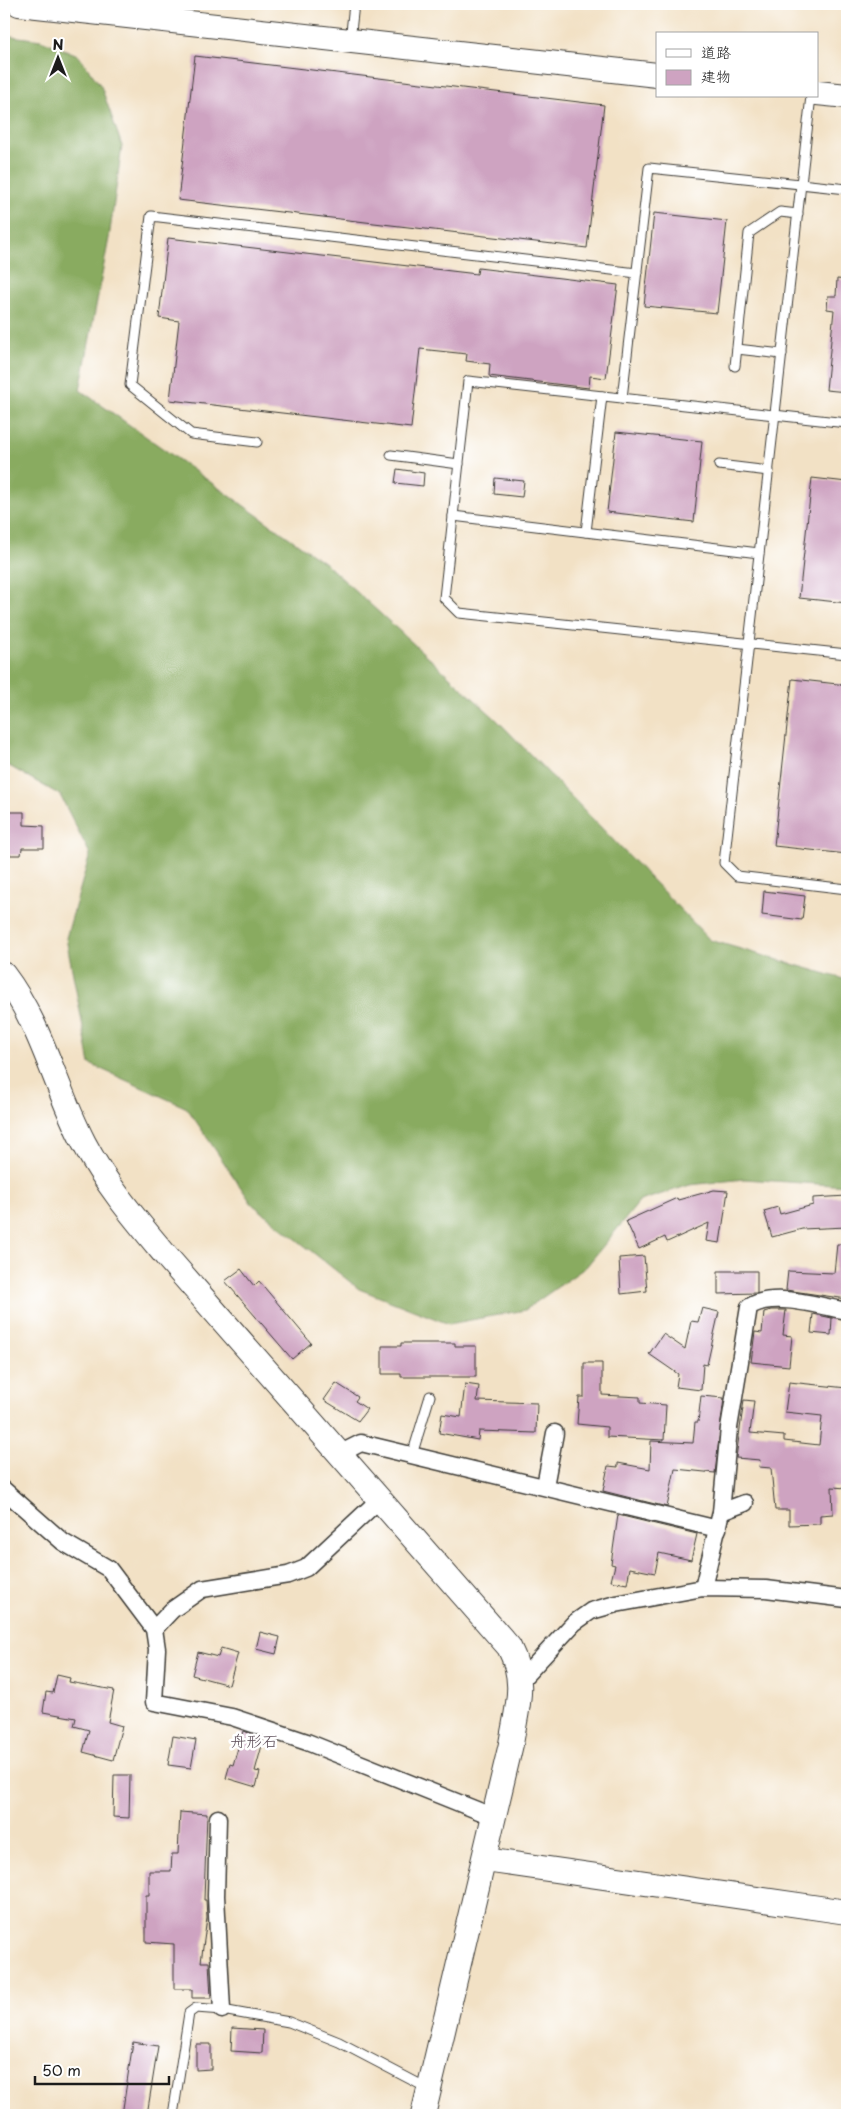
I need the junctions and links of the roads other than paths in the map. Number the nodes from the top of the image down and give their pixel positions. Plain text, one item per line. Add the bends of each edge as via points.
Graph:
1 (19, 4) edge
2 (354, 4) edge
3 (350, 41) junction
4 (656, 75) edge
5 (818, 93) edge
6 (847, 96) edge
7 (811, 98) edge
8 (801, 184) junction
9 (847, 189) edge
10 (798, 214) junction
11 (637, 273) junction
12 (737, 349) junction
13 (782, 354) junction
14 (735, 366) dead end
15 (602, 396) junction
16 (622, 398) junction
17 (775, 414) junction
18 (847, 423) edge
19 (257, 442) dead end
20 (391, 455) dead end
21 (459, 464) junction
22 (719, 465) dead end
23 (769, 471) junction
24 (453, 516) junction
25 (586, 532) junction
26 (760, 553) junction
27 (749, 644) junction
28 (847, 654) edge
29 (847, 889) edge
30 (4, 975) edge
31 (847, 1311) edge
32 (430, 1396) dead end
33 (555, 1432) dead end
34 (339, 1454) junction
35 (412, 1454) junction
36 (545, 1486) junction
37 (4, 1490) edge
38 (380, 1499) junction
39 (745, 1503) dead end
40 (721, 1512) junction
41 (718, 1529) junction
42 (703, 1588) junction
43 (847, 1599) edge
44 (154, 1629) junction
45 (520, 1681) junction
46 (494, 1817) junction
47 (218, 1818) dead end
48 (485, 1860) junction
49 (847, 1912) edge
50 (222, 2010) junction
51 (429, 2089) junction
52 (173, 2115) edge
53 (423, 2115) edge

1 - 3 street
2 - 3 lane
3 - 4 street
5 - 6 street
7 - 8 lane
8 - 9 lane
8 - 10 lane
8 - 11 lane via 649,168
10 - 12 lane via 780,212 749,233
10 - 13 lane
11 - 16 lane
11 - 19 lane via 151,216 130,386 191,434
12 - 13 lane
12 - 14 lane
13 - 17 lane
15 - 16 lane
15 - 21 lane via 468,381
15 - 25 lane
16 - 17 lane
17 - 18 lane
17 - 23 lane
20 - 21 lane
21 - 24 lane
22 - 23 lane
23 - 26 lane
24 - 25 lane
24 - 27 lane via 444,598 459,613
25 - 26 lane
26 - 27 lane
27 - 28 lane
27 - 29 lane via 724,863 737,876
30 - 34 street via 29,1015 84,1142 105,1178 167,1257
31 - 40 street via 786,1300 761,1300 749,1307 729,1428
32 - 35 lane
33 - 36 street
34 - 35 street via 361,1443
34 - 38 street
35 - 36 street
36 - 41 street
37 - 44 street via 63,1542 109,1570
38 - 44 street via 306,1568 288,1575 202,1589 172,1610
38 - 45 street via 509,1647 518,1664
39 - 40 street
40 - 41 street
41 - 42 street
42 - 43 street via 766,1589
42 - 45 street via 591,1611 560,1637
44 - 46 street via 157,1649 154,1702 232,1717 307,1742
45 - 46 street via 511,1744
46 - 48 street
47 - 50 street via 216,1896
48 - 49 street
48 - 51 street
50 - 51 lane via 289,2022 339,2042
50 - 52 lane via 196,2008 189,2013
51 - 53 street

